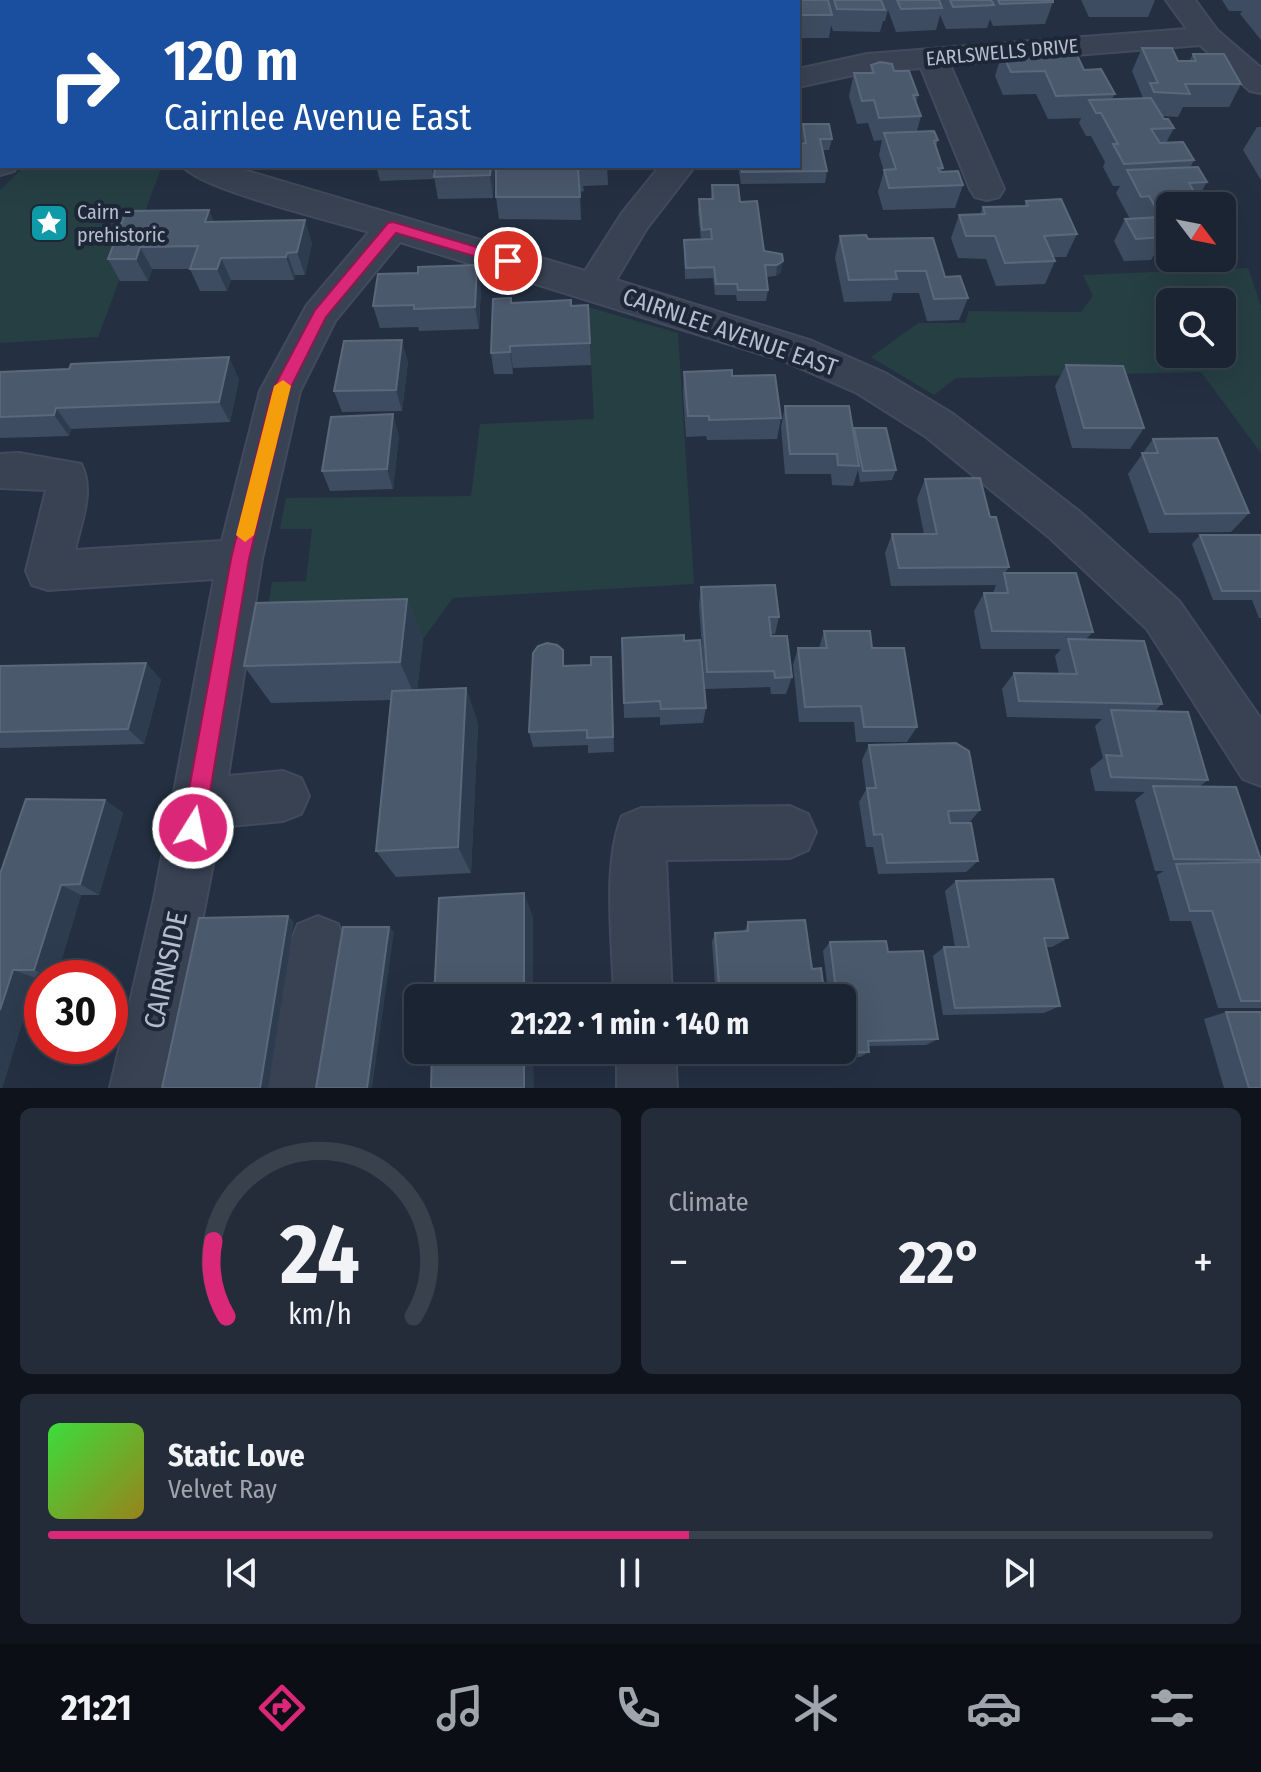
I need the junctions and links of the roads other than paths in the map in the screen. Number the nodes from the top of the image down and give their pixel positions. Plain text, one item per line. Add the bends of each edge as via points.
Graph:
1 (1180, 0) edge
2 (1207, 36) junction
3 (932, 58) junction
4 (800, 78) edge
5 (1261, 84) edge
6 (205, 168) edge
7 (676, 168) edge
8 (987, 189) dead end
9 (393, 227) junction
10 (594, 287) junction
11 (0, 471) edge
12 (240, 559) junction
13 (1261, 762) edge
14 (283, 796) dead end
15 (197, 804) junction
16 (790, 832) dead end
17 (318, 944) dead end
18 (643, 984) edge
19 (646, 1064) edge
20 (140, 1088) edge
21 (294, 1088) edge
22 (647, 1088) edge

1 - 2 street
2 - 3 street, EARLSWELLS DRIVE
2 - 5 street
3 - 4 street, EARLSWELLS DRIVE via 867,63
3 - 8 street
6 - 9 street, CAIRNLEE AVENUE EAST
7 - 10 street via 634,221
9 - 10 street, CAIRNLEE AVENUE EAST
9 - 12 street, CAIRNSIDE via 320,314 280,391
10 - 13 street, CAIRNLEE AVENUE EAST via 798,351 871,383 939,425 1065,525 1163,615
11 - 12 street via 66,476 48,571
12 - 15 street, CAIRNSIDE
14 - 15 street
15 - 20 street, CAIRNSIDE
16 - 18 street via 641,834
17 - 21 street
19 - 22 street

